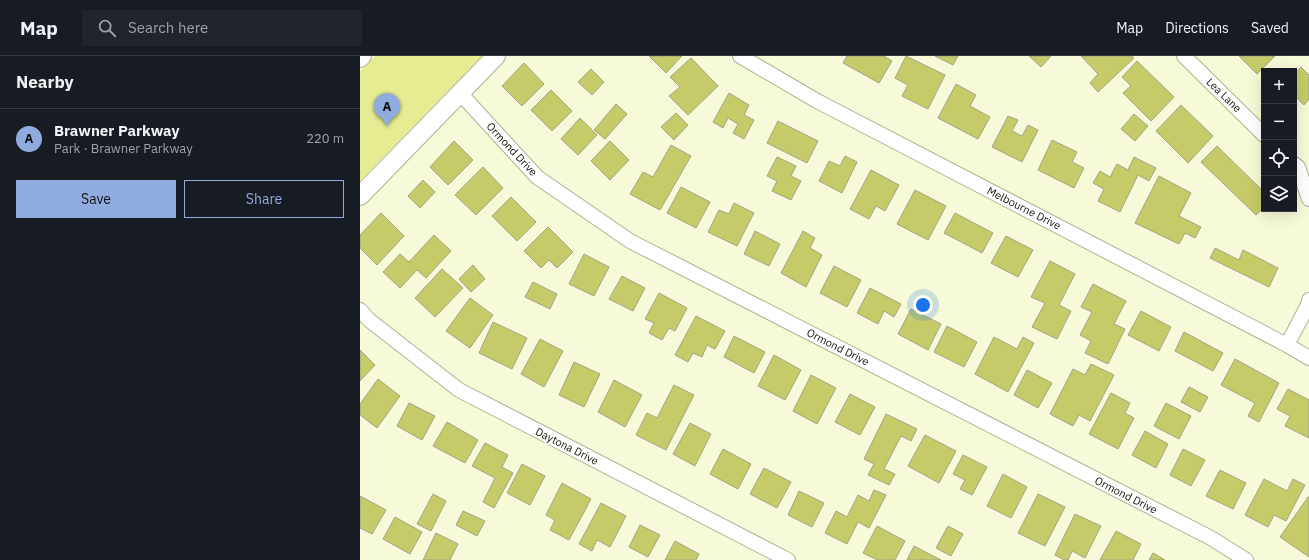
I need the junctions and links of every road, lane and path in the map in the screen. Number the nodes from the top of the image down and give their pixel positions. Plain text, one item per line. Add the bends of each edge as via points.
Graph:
1 (496, 56) edge
2 (740, 56) edge
3 (1184, 56) edge
4 (460, 93) junction
5 (1261, 132) edge
6 (1297, 167) edge
7 (360, 196) edge
8 (1309, 199) edge
9 (1309, 300) edge
10 (360, 310) edge
11 (1287, 345) junction
12 (1309, 358) edge
13 (788, 560) edge
14 (1246, 560) edge

1 - 4 street
2 - 11 street, Melbourne Drive via 817,102
3 - 5 street, Lea Lane
4 - 7 street
4 - 14 street, Ormond Drive via 537,177 630,241 1211,538
6 - 8 street
9 - 11 street
10 - 13 street, Daytona Drive via 369,320 459,390
11 - 12 street, Melbourne Drive

